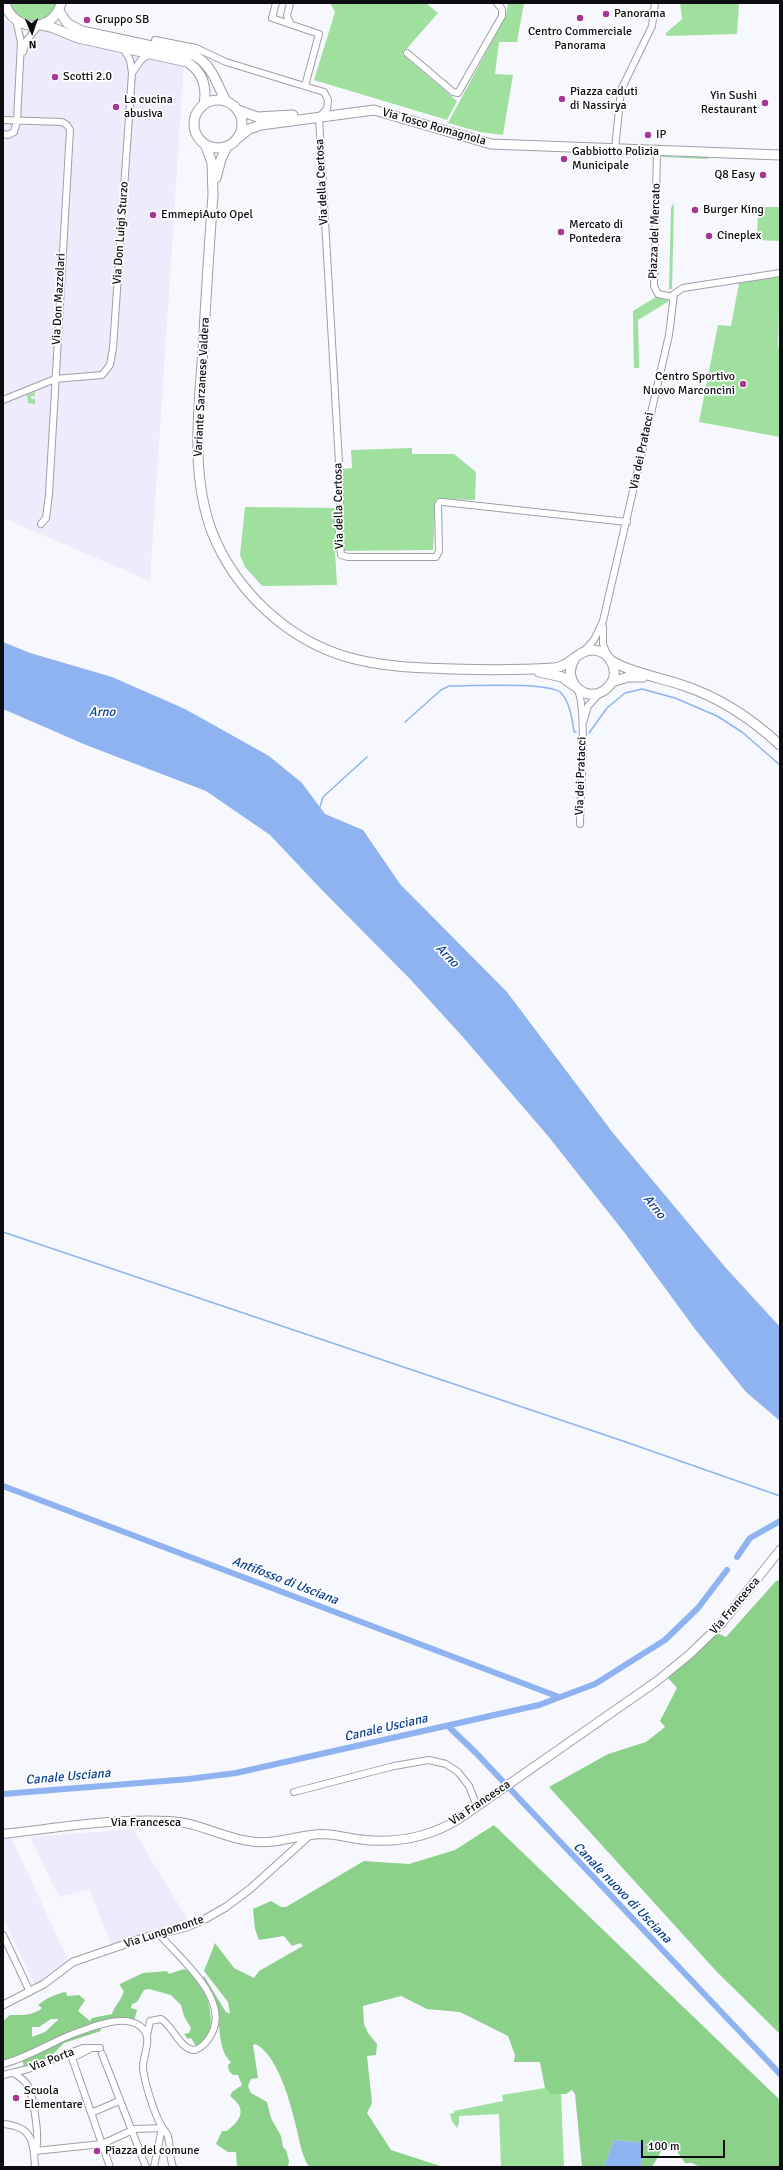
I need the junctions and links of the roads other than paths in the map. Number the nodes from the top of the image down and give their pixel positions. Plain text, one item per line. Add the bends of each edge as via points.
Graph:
1 (5, 3) edge
2 (276, 3) edge
3 (290, 3) edge
4 (497, 3) edge
5 (655, 3) edge
6 (60, 7) edge
7 (3, 17) edge
8 (15, 19) junction
9 (290, 23) junction
10 (39, 25) junction
11 (155, 40) dead end
12 (122, 47) junction
13 (151, 53) junction
14 (407, 53) dead end
15 (21, 59) junction
16 (132, 73) junction
17 (306, 86) junction
18 (226, 101) junction
19 (204, 104) junction
20 (238, 110) junction
21 (319, 117) junction
22 (3, 120) edge
23 (17, 121) junction
24 (3, 134) edge
25 (238, 138) junction
26 (206, 146) junction
27 (227, 147) junction
28 (615, 149) junction
29 (658, 151) junction
30 (780, 155) edge
31 (213, 195) junction
32 (780, 273) edge
33 (673, 297) junction
34 (55, 379) junction
35 (3, 400) edge
36 (627, 522) junction
37 (41, 524) dead end
38 (603, 621) junction
39 (577, 656) junction
40 (609, 658) junction
41 (514, 670) junction
42 (658, 678) junction
43 (612, 682) junction
44 (576, 687) junction
45 (600, 693) junction
46 (582, 728) junction
47 (780, 745) edge
48 (580, 824) dead end
49 (780, 1550) edge
50 (294, 1792) dead end
51 (480, 1804) junction
52 (3, 1834) edge
53 (310, 1835) junction
54 (158, 1934) junction
55 (3, 1935) edge
56 (30, 1992) junction
57 (3, 2005) edge
58 (147, 2036) junction
59 (90, 2049) junction
60 (3, 2064) edge
61 (14, 2073) junction
62 (3, 2075) edge
63 (120, 2101) junction
64 (91, 2113) junction
65 (3, 2124) edge
66 (162, 2128) junction
67 (130, 2131) junction
68 (102, 2144) junction
69 (35, 2150) junction
70 (35, 2167) edge
71 (110, 2167) edge
72 (146, 2167) edge
73 (154, 2167) edge
74 (173, 2167) edge

1 - 8 main road
2 - 9 street via 272,18
3 - 9 street via 287,16
4 - 14 street via 502,9 502,16 458,92 453,92
5 - 28 street via 650,32 621,90
6 - 10 main road via 51,20
6 - 18 main road via 67,23 82,31 194,55 206,63 213,72
7 - 8 main road
8 - 10 main road via 28,26
8 - 15 street via 21,35
9 - 17 street via 319,34
10 - 12 main road via 78,38
10 - 15 street via 27,40
11 - 17 street via 196,48 226,62
12 - 13 main road
12 - 16 street, Via Don Luigi Sturzo via 129,55
13 - 16 street via 141,60
13 - 19 main road via 180,59 195,68 201,75 205,87
15 - 23 street
16 - 34 street, Via Don Luigi Sturzo via 112,359 102,375
17 - 21 street via 324,92 328,98 327,109
18 - 19 main road via 214,100
18 - 20 main road
19 - 26 main road via 196,114 193,126 197,137
20 - 21 main road via 257,117
20 - 25 main road via 242,124
21 - 25 main road, Via Tosco Romagnola via 252,127
21 - 28 main road, Via Tosco Romagnola via 380,110 491,144
21 - 36 street, Via della Certosa via 339,463 340,555 436,557 439,551 440,502
22 - 23 street, Via Don Mazzolari
23 - 24 street via 14,131
23 - 34 street, Via Don Mazzolari via 62,122 70,130
25 - 27 main road
26 - 27 main road via 216,149
26 - 31 main road via 212,163
27 - 31 main road via 219,166
28 - 29 main road, Via Tosco Romagnola
29 - 30 main road, Via Tosco Romagnola
29 - 33 street, Piazza del Mercato via 654,286 658,294
31 - 41 main road, Variante Sarzanese Valdera via 199,403 198,456 204,505 227,562 248,591 270,613 304,638 331,651 393,666
32 - 33 street via 680,289
33 - 36 street, Via dei Pratacci via 669,335
34 - 35 street
34 - 37 street, Via Don Mazzolari via 48,510
36 - 38 street, Via dei Pratacci
38 - 39 street, Via dei Pratacci via 592,644
38 - 40 street, Via dei Pratacci via 603,644
39 - 40 main road via 593,650
39 - 41 main road, Variante Sarzanese Valdera via 560,667
39 - 44 main road via 570,672
40 - 42 main road via 622,666
40 - 43 main road via 614,672
41 - 44 main road, Variante Sarzanese Valdera via 556,675 565,678
42 - 43 main road via 628,676
42 - 47 main road via 694,689 725,704 750,720
43 - 45 main road
44 - 45 main road via 588,694
44 - 46 street, Via dei Pratacci via 582,703
45 - 46 street, Via dei Pratacci via 588,706
46 - 48 street, Via dei Pratacci
49 - 51 main road, Via Francesca via 721,1624 690,1654 657,1681
50 - 51 street via 394,1766 429,1760 446,1764 458,1772
51 - 53 main road, Via Francesca via 445,1827 408,1839 370,1841
52 - 53 main road, Via Francesca via 89,1824 158,1821 192,1824 236,1839 261,1843 286,1841
53 - 54 street, Via Lungomonte via 255,1885 226,1907 196,1924
54 - 56 street, Via Lungomonte via 73,1962
54 - 58 street via 203,1983 212,2002 216,2022 210,2038 195,2050 186,2047 161,2019 150,2021
55 - 56 street
56 - 57 street, Via Lungomonte
58 - 60 street via 140,2026 133,2023 105,2024 62,2038 29,2056
58 - 66 street via 143,2061 144,2075
59 - 61 street, Via Porta via 86,2047 66,2053
59 - 63 street, Via Porta via 98,2047 101,2051
59 - 64 street, Via Porta via 72,2058
61 - 62 street, Via Porta
61 - 69 street via 24,2081 30,2093 38,2141
63 - 64 street
63 - 67 street
64 - 68 street
65 - 69 street via 24,2130 31,2138
66 - 67 street
66 - 73 street
66 - 74 street via 168,2136
67 - 68 street
67 - 72 street
68 - 69 street
68 - 71 street
69 - 70 street

